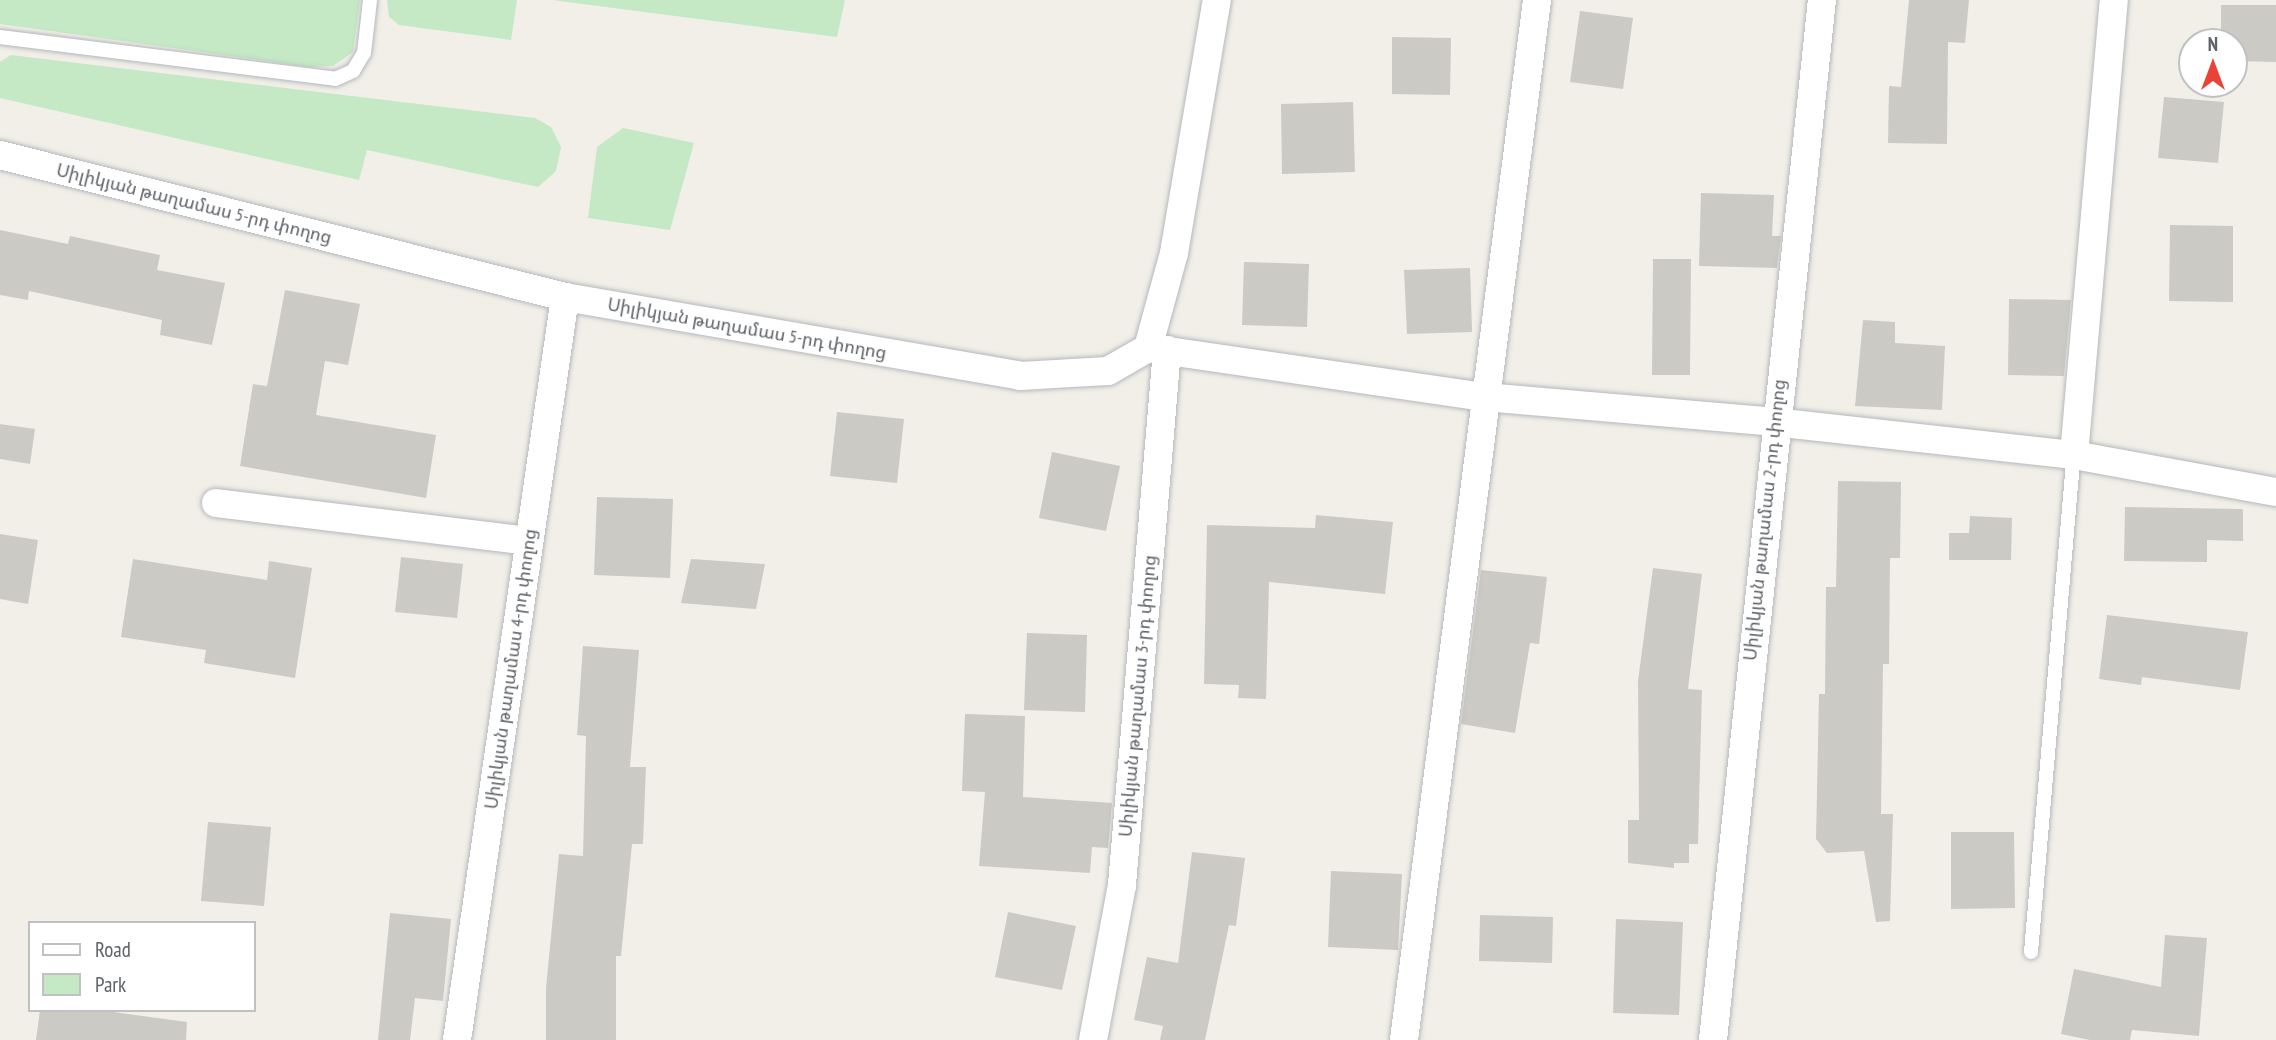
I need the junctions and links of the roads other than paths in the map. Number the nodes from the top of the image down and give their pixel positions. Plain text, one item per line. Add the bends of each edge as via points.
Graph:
1 (370, 0) edge
2 (1217, 0) edge
3 (1537, 0) edge
4 (1822, 0) edge
5 (2114, 0) edge
6 (0, 37) edge
7 (0, 155) edge
8 (565, 297) junction
9 (1157, 349) junction
10 (1484, 397) junction
11 (1774, 422) junction
12 (2074, 455) junction
13 (2276, 492) edge
14 (216, 503) dead end
15 (529, 541) junction
16 (2031, 952) dead end
17 (457, 1040) edge
18 (1093, 1040) edge
19 (1404, 1040) edge
20 (1713, 1040) edge

1 - 6 lane via 364,53 353,71 335,79
2 - 9 street
3 - 10 street
4 - 11 street, Սիլիկյան թաղամաս 2-րդ փողոց
5 - 12 street
7 - 8 street, Սիլիկյան թաղամաս 5-րդ փողոց
8 - 9 street, Սիլիկյան թաղամաս 5-րդ փողոց via 1020,376 1108,371
8 - 15 street, Սիլիկյան թաղամաս 4-րդ փողոց
9 - 10 street
9 - 18 street, Սիլիկյան թաղամաս 3-րդ փողոց via 1122,885
10 - 11 street
10 - 19 street
11 - 12 street
11 - 20 street, Սիլիկյան թաղամաս 2-րդ փողոց
12 - 13 street
12 - 16 lane
14 - 15 street
15 - 17 street, Սիլիկյան թաղամաս 4-րդ փողոց

